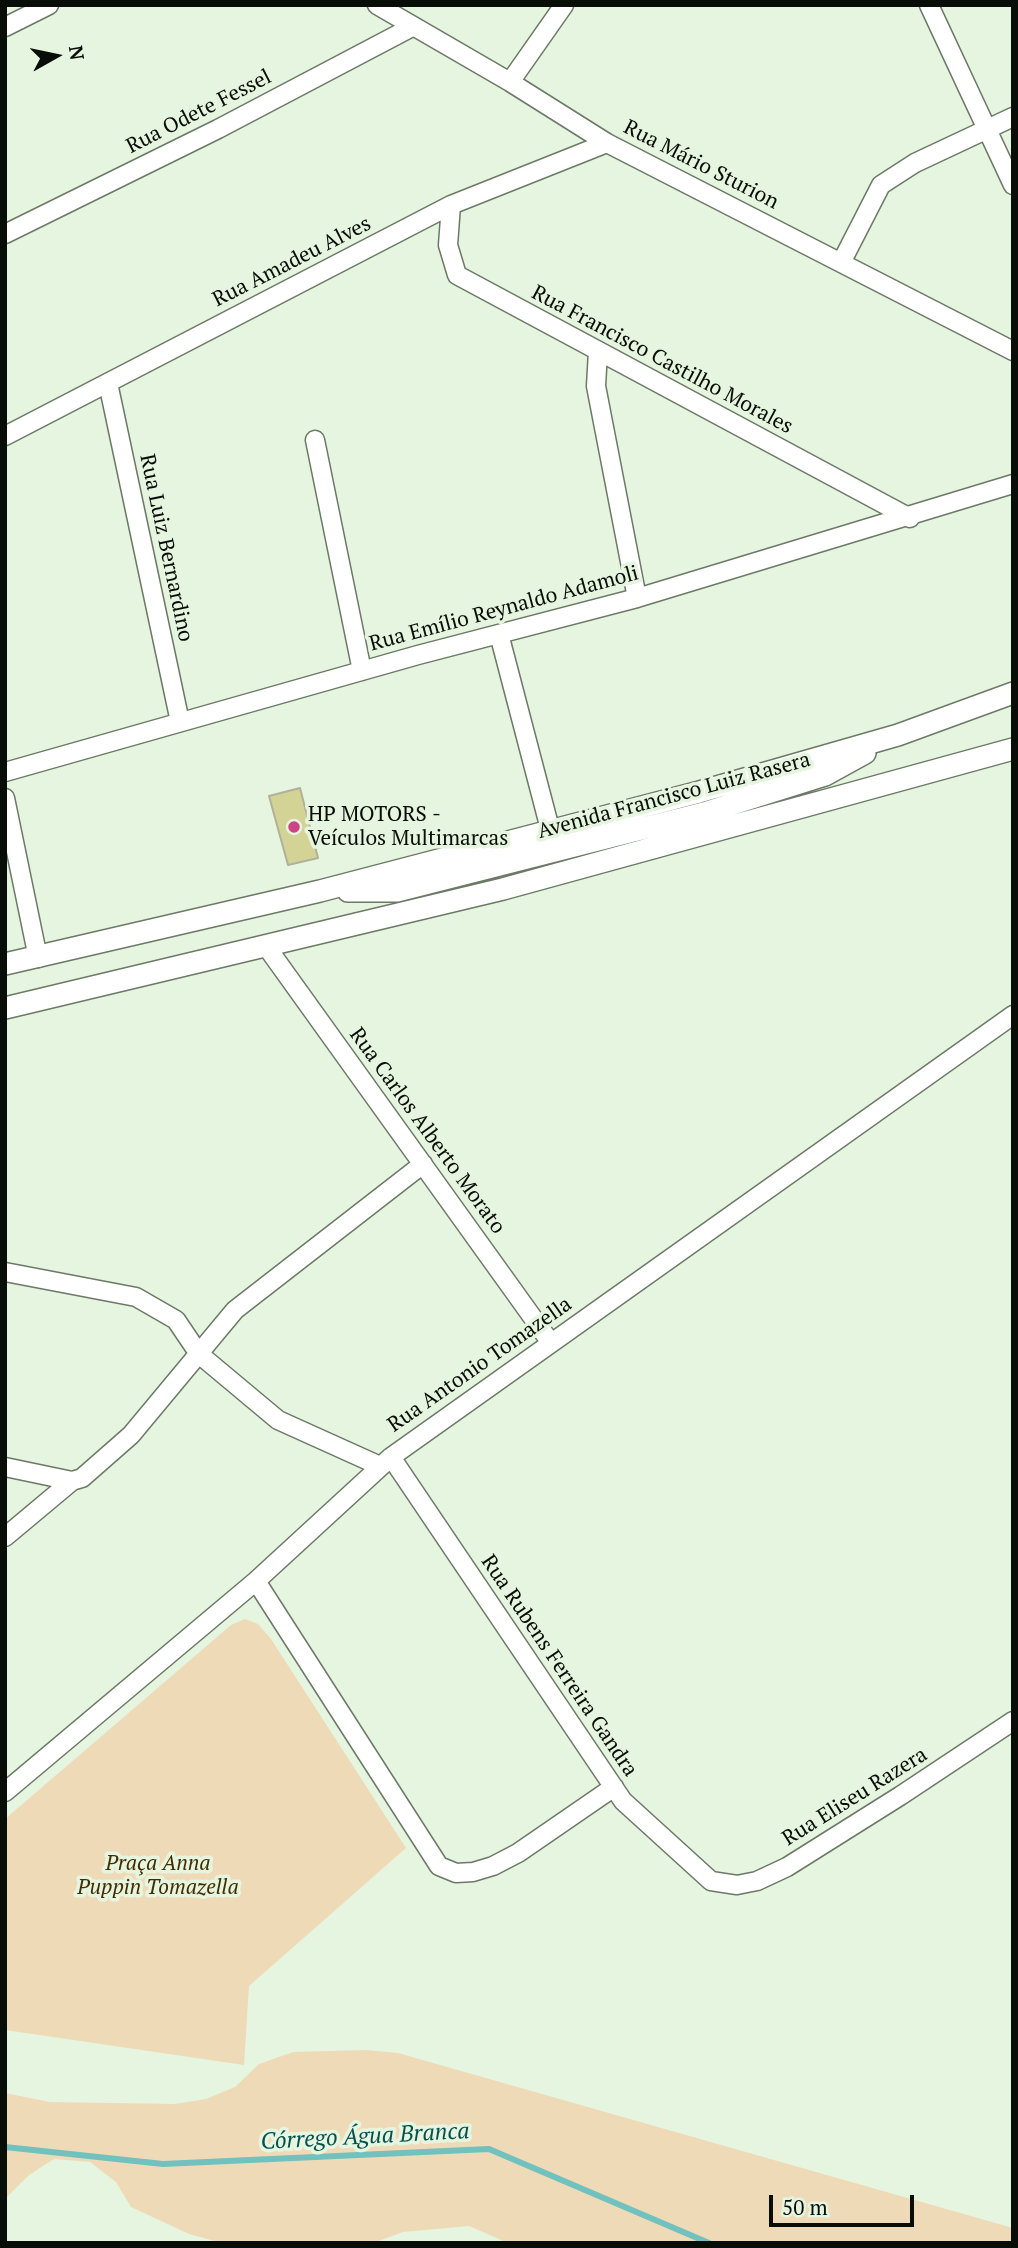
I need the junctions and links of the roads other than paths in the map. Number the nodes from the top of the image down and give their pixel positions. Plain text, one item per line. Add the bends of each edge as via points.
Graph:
1 (49, 5) edge
2 (377, 5) edge
3 (564, 5) edge
4 (929, 5) edge
5 (5, 27) edge
6 (412, 27) junction
7 (510, 82) junction
8 (1013, 117) edge
9 (987, 129) junction
10 (607, 143) junction
11 (1013, 185) edge
12 (451, 205) junction
13 (5, 234) edge
14 (842, 261) junction
15 (1011, 346) edge
16 (598, 351) junction
17 (108, 383) junction
18 (5, 436) edge
19 (315, 440) dead end
20 (1013, 484) edge
21 (910, 518) junction
22 (638, 598) junction
23 (499, 634) junction
24 (362, 671) junction
25 (1013, 693) edge
26 (180, 722) junction
27 (898, 735) junction
28 (1013, 748) edge
29 (5, 772) edge
30 (5, 798) edge
31 (550, 829) junction
32 (320, 891) junction
33 (266, 946) junction
34 (38, 957) junction
35 (5, 964) edge
36 (5, 1007) edge
37 (1013, 1015) edge
38 (423, 1164) junction
39 (5, 1272) edge
40 (551, 1343) junction
41 (199, 1354) junction
42 (386, 1462) junction
43 (5, 1466) edge
44 (72, 1481) junction
45 (5, 1537) edge
46 (256, 1581) junction
47 (1013, 1721) edge
48 (614, 1787) junction
49 (5, 1792) edge
50 (711, 1881) joint

1 - 5 street
2 - 6 street, Rua Mário Sturion
3 - 7 street
4 - 9 street
6 - 7 street, Rua Mário Sturion
6 - 13 street, Rua Odete Fessel
7 - 10 street, Rua Mário Sturion
8 - 9 street
9 - 11 street
9 - 14 street via 915,163 881,185
10 - 12 street, Rua Amadeu Alves
10 - 14 street, Rua Mário Sturion
12 - 16 street, Rua Francisco Castilho Morales via 448,245 457,275
12 - 17 street, Rua Amadeu Alves
14 - 15 street, Rua Mário Sturion
16 - 21 street, Rua Francisco Castilho Morales
16 - 22 street via 596,386
17 - 18 street, Rua Amadeu Alves
17 - 26 street, Rua Luiz Bernardino
19 - 24 street
20 - 21 street, Rua Emílio Reynaldo Adamoli
21 - 22 street, Rua Emílio Reynaldo Adamoli
22 - 23 street, Rua Emílio Reynaldo Adamoli
23 - 24 street, Rua Emílio Reynaldo Adamoli
23 - 31 street
24 - 26 street, Rua Emílio Reynaldo Adamoli
25 - 27 street, Avenida Francisco Luiz Rasera
26 - 29 street, Rua Emílio Reynaldo Adamoli
27 - 31 street, Avenida Francisco Luiz Rasera
27 - 32 street via 825,775 704,813 397,891
28 - 33 street via 542,879
30 - 34 street
31 - 32 street, Avenida Francisco Luiz Rasera
32 - 34 street, Avenida Francisco Luiz Rasera
33 - 36 street
33 - 38 street, Rua Carlos Alberto Morato
34 - 35 street, Avenida Francisco Luiz Rasera
37 - 40 street, Rua Antonio Tomazella
38 - 40 street, Rua Carlos Alberto Morato
38 - 41 street via 235,1310
39 - 41 street via 135,1297 176,1320
40 - 42 street, Rua Antonio Tomazella
41 - 42 street via 278,1420
41 - 44 street via 131,1435 82,1478
42 - 46 street, Rua Antonio Tomazella
42 - 48 street, Rua Rubens Ferreira Gandra
43 - 44 street
44 - 45 street
46 - 48 street via 439,1866 456,1873 492,1866
46 - 49 street, Rua Antonio Tomazella
47 - 50 street, Rua Eliseu Razera via 787,1867 737,1885
48 - 50 street, Rua Rubens Ferreira Gandra via 623,1801

